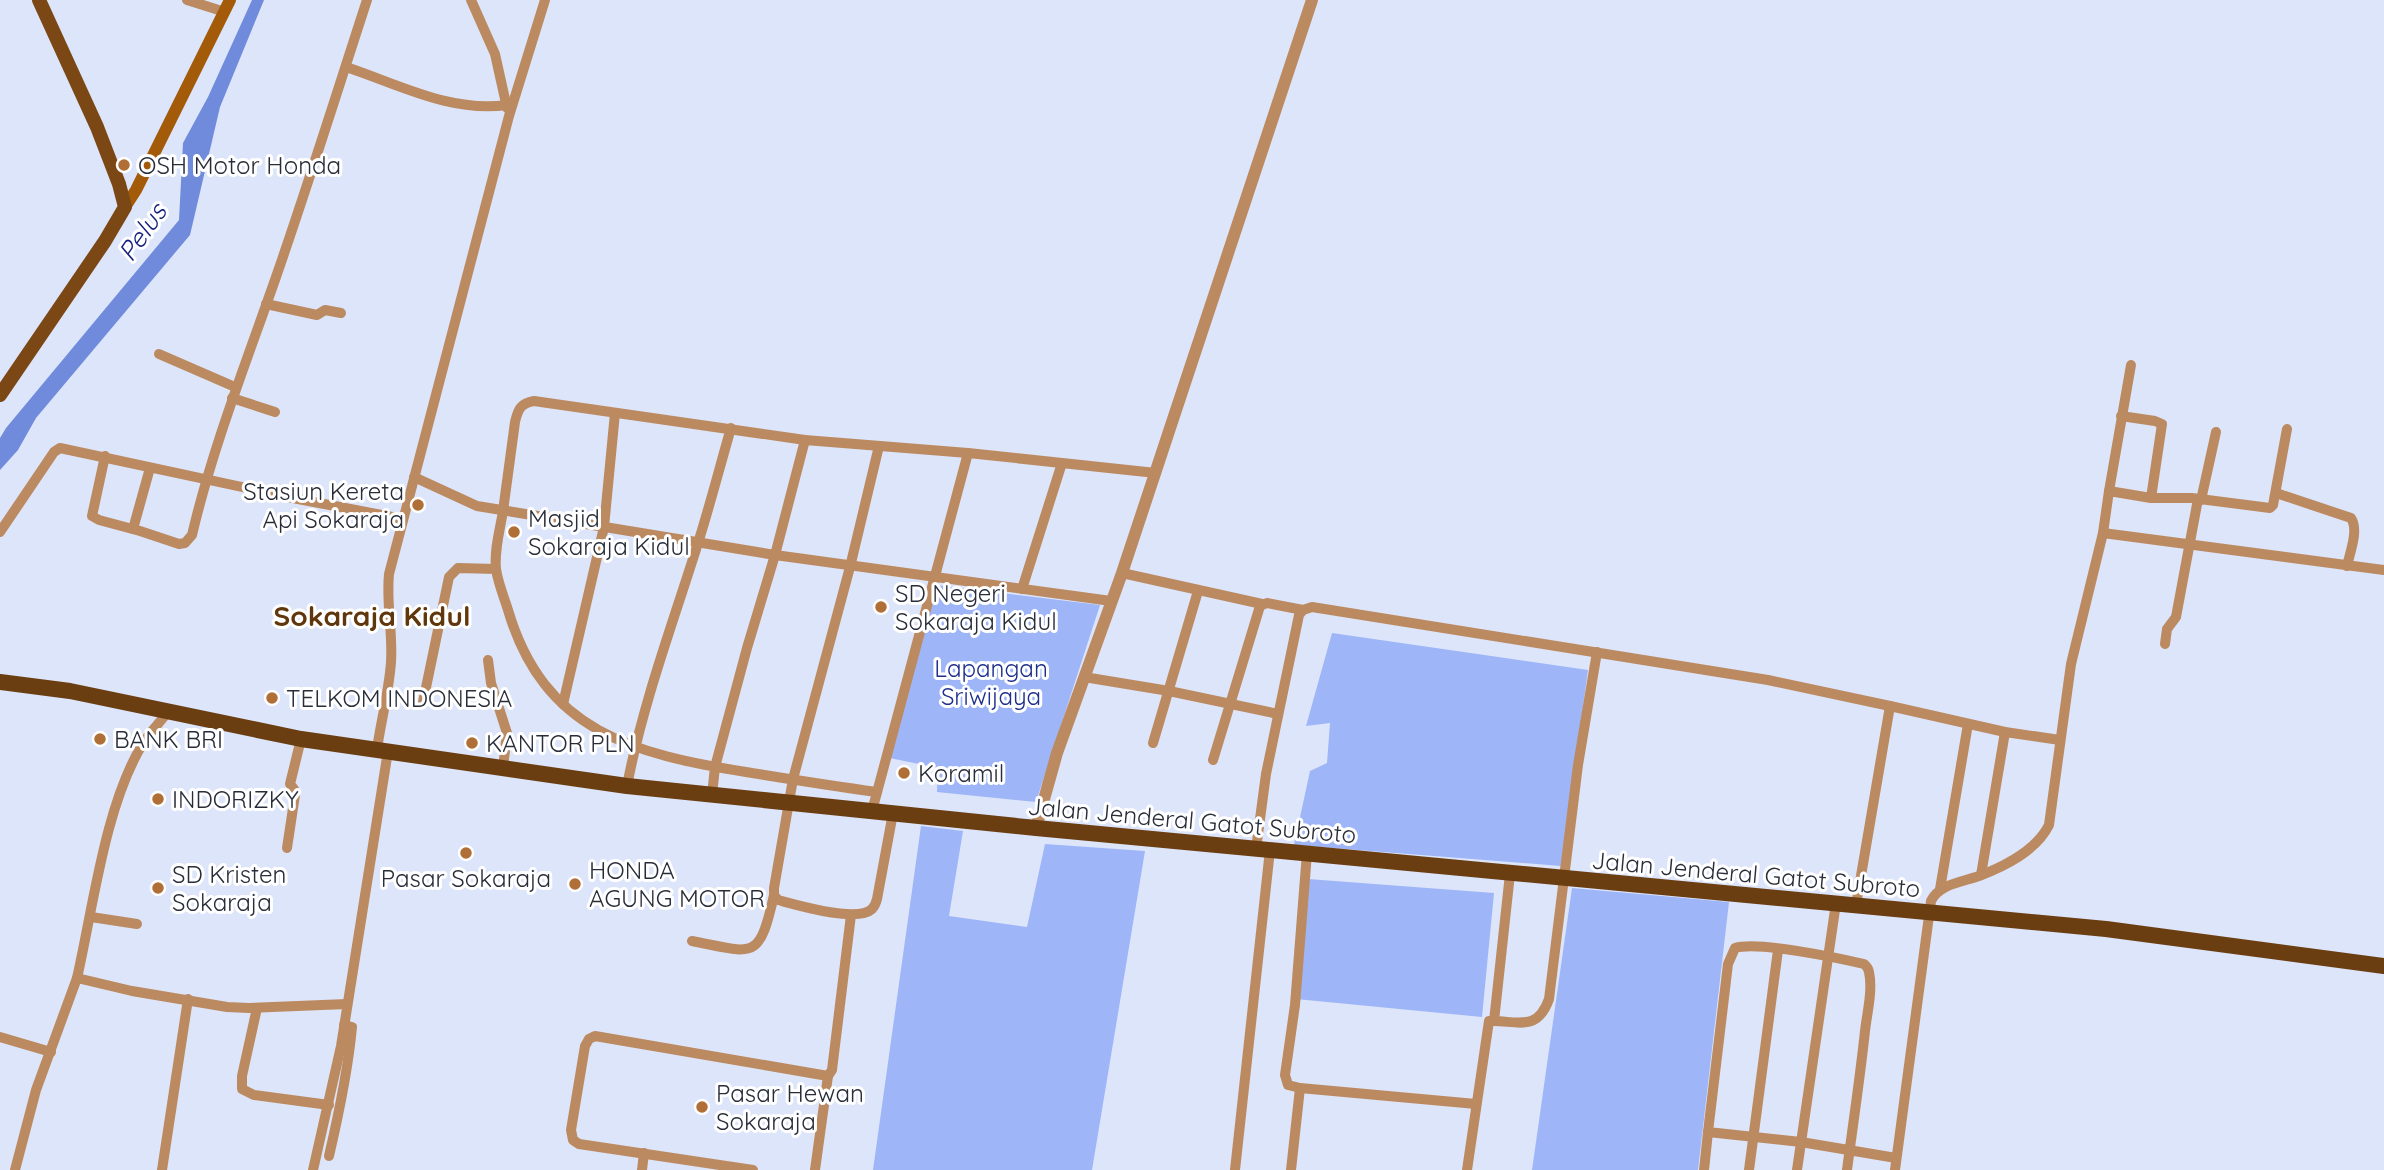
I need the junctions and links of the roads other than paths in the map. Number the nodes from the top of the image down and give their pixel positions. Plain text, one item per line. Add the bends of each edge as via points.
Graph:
1 (39, 0) edge
2 (187, 0) edge
3 (367, 0) edge
4 (471, 0) edge
5 (545, 0) edge
6 (1312, 0) edge
7 (228, 6) edge
8 (346, 67) junction
9 (507, 105) junction
10 (509, 116) junction
11 (125, 207) junction
12 (266, 304) junction
13 (341, 313) dead end
14 (159, 354) dead end
15 (2131, 365) dead end
16 (234, 393) junction
17 (0, 395) edge
18 (275, 412) dead end
19 (615, 413) junction
20 (2121, 416) junction
21 (731, 428) junction
22 (2287, 429) dead end
23 (2216, 432) dead end
24 (805, 440) junction
25 (879, 446) junction
26 (968, 453) junction
27 (105, 456) junction
28 (1062, 463) junction
29 (150, 468) junction
30 (1156, 473) junction
31 (414, 477) junction
32 (205, 478) junction
33 (2109, 491) junction
34 (2276, 493) junction
35 (2151, 498) junction
36 (2200, 500) junction
37 (503, 511) junction
38 (403, 519) junction
39 (604, 527) junction
40 (133, 529) junction
41 (0, 532) edge
42 (2103, 533) junction
43 (698, 542) junction
44 (2190, 545) junction
45 (775, 555) junction
46 (2347, 566) junction
47 (850, 567) junction
48 (496, 569) junction
49 (2384, 570) edge
50 (1122, 573) junction
51 (934, 578) junction
52 (1022, 589) junction
53 (1198, 591) junction
54 (1111, 601) junction
55 (1262, 604) junction
56 (1303, 610) junction
57 (2165, 644) dead end
58 (1597, 652) junction
59 (488, 660) dead end
60 (1084, 677) junction
61 (0, 682) edge
62 (1169, 691) junction
63 (423, 702) dead end
64 (563, 704) junction
65 (1230, 704) junction
66 (1889, 706) junction
67 (169, 712) junction
68 (1278, 714) junction
69 (1968, 724) junction
70 (2005, 732) junction
71 (301, 739) junction
72 (2060, 740) junction
73 (1153, 743) dead end
74 (634, 747) junction
75 (382, 750) junction
76 (1213, 760) dead end
77 (715, 767) junction
78 (503, 768) junction
79 (793, 779) junction
80 (627, 786) junction
81 (877, 792) junction
82 (712, 795) junction
83 (789, 802) junction
84 (872, 811) junction
85 (893, 813) junction
86 (1035, 828) junction
87 (287, 848) dead end
88 (1263, 850) junction
89 (1307, 853) junction
90 (1510, 874) junction
91 (1981, 875) junction
92 (1566, 879) junction
93 (1940, 889) junction
94 (774, 894) junction
95 (1836, 903) junction
96 (1856, 905) junction
97 (1929, 913) junction
98 (851, 915) junction
99 (91, 917) junction
100 (137, 924) dead end
101 (692, 942) dead end
102 (1778, 950) junction
103 (1828, 956) junction
104 (2384, 966) edge
105 (77, 978) junction
106 (188, 999) junction
107 (347, 1004) junction
108 (257, 1008) junction
109 (1494, 1021) junction
110 (344, 1025) junction
111 (0, 1037) edge
112 (51, 1052) junction
113 (828, 1076) junction
114 (1300, 1088) junction
115 (1476, 1104) junction
116 (329, 1105) junction
117 (1708, 1132) junction
118 (1753, 1137) junction
119 (1801, 1142) junction
120 (1850, 1151) junction
121 (644, 1153) junction
122 (329, 1156) dead end
123 (1896, 1158) junction
124 (15, 1170) edge
125 (162, 1170) edge
126 (313, 1170) edge
127 (642, 1170) edge
128 (753, 1170) edge
129 (815, 1170) edge
130 (1235, 1170) edge
131 (1292, 1170) edge
132 (1467, 1170) edge
133 (1704, 1170) edge
134 (1749, 1170) edge
135 (1797, 1170) edge
136 (1847, 1170) edge
137 (1895, 1170) edge

1 - 11 main road via 102,137
2 - 7 street
3 - 8 street
4 - 9 street via 495,54
5 - 10 street
6 - 30 street
7 - 11 main road
8 - 9 street via 438,100
8 - 12 street
9 - 10 street
10 - 31 street
11 - 17 main road
12 - 13 street via 317,315 325,310
12 - 16 street
14 - 16 street
15 - 20 street
16 - 18 street
16 - 32 street
19 - 21 street
19 - 37 street via 524,403 515,422
19 - 39 street
20 - 33 street
20 - 35 street via 2162,424
21 - 24 street
21 - 43 street
22 - 34 street
23 - 36 street
24 - 25 street
24 - 45 street
25 - 26 street
25 - 47 street
26 - 28 street
26 - 51 street
27 - 29 street
27 - 40 street via 92,516
27 - 41 street via 57,450
28 - 30 street
28 - 52 street
29 - 32 street
29 - 40 street
30 - 50 street
31 - 37 street via 477,506
31 - 38 street
32 - 38 street
32 - 40 street via 186,543
33 - 35 street
33 - 42 street
34 - 36 street via 2270,508
34 - 46 street via 2351,518 2355,523
35 - 36 street
36 - 44 street
37 - 39 street
37 - 48 street
38 - 75 street via 387,594 391,665
39 - 43 street
39 - 64 street
42 - 44 street
42 - 72 street via 2071,664
43 - 45 street
43 - 74 street
44 - 46 street
44 - 57 street via 2176,617
45 - 47 street
45 - 77 street
46 - 49 street
47 - 51 street
47 - 79 street
48 - 63 street via 457,568 449,577
48 - 64 street via 525,655
50 - 53 street
50 - 54 street
51 - 52 street
51 - 81 street
52 - 54 street
53 - 55 street
53 - 62 street
54 - 60 street
55 - 56 street
55 - 65 street
56 - 58 street via 1312,607
56 - 68 street
58 - 66 street via 1768,680
58 - 92 street via 1578,765
59 - 78 street via 507,733
60 - 62 street
60 - 86 street
61 - 67 highway, Jalan Jenderal Gatot Subroto
62 - 65 street
62 - 73 street
64 - 74 street via 596,730
65 - 68 street
65 - 76 street
66 - 69 street
66 - 96 street
67 - 71 highway, Jalan Jenderal Gatot Subroto
67 - 99 street via 142,744 122,788
68 - 88 street via 1266,774
69 - 70 street
69 - 93 street
70 - 72 street
70 - 91 street
71 - 75 highway, Jalan Jenderal Gatot Subroto
71 - 87 street via 290,784 295,795
72 - 91 street via 2046,831 2012,861
74 - 77 street
74 - 80 street
75 - 78 highway, Jalan Jenderal Gatot Subroto
75 - 107 street
77 - 79 street
77 - 82 street
78 - 80 highway, Jalan Jenderal Gatot Subroto
79 - 81 street
79 - 83 street
80 - 82 highway, Jalan Jenderal Gatot Subroto
81 - 84 street
82 - 83 highway, Jalan Jenderal Gatot Subroto
83 - 84 highway, Jalan Jenderal Gatot Subroto
83 - 94 street
84 - 85 highway, Jalan Jenderal Gatot Subroto
85 - 86 highway, Jalan Jenderal Gatot Subroto
85 - 98 street via 874,907
86 - 88 highway, Jalan Jenderal Gatot Subroto
88 - 89 highway, Jalan Jenderal Gatot Subroto
88 - 130 street
89 - 90 highway, Jalan Jenderal Gatot Subroto
89 - 114 street via 1285,1075 1288,1085
90 - 92 highway, Jalan Jenderal Gatot Subroto
90 - 109 street
91 - 93 street
92 - 95 highway, Jalan Jenderal Gatot Subroto
92 - 109 street via 1545,1012 1531,1022
93 - 97 street
94 - 98 street via 778,900
94 - 101 street via 767,925 755,947 744,951
95 - 96 highway, Jalan Jenderal Gatot Subroto
95 - 103 street
96 - 97 highway, Jalan Jenderal Gatot Subroto
97 - 104 highway, Jalan Jenderal Gatot Subroto via 2106,929
97 - 123 street
98 - 113 street
99 - 100 street
99 - 105 street
102 - 103 street
102 - 117 street via 1740,946 1728,964
102 - 118 street
103 - 119 street
103 - 120 street via 1864,964 1870,973
105 - 106 street
105 - 112 street
106 - 108 street
106 - 125 street
107 - 108 street
107 - 110 street
108 - 116 street via 242,1089 254,1095
109 - 115 street via 1489,1021
110 - 116 street
110 - 122 street via 352,1027 346,1086
111 - 112 street
112 - 124 street
113 - 121 street via 596,1035 585,1046 573,1140
113 - 129 street
114 - 115 street
114 - 131 street
115 - 132 street
116 - 126 street
117 - 118 street
117 - 133 street
118 - 119 street
118 - 134 street
119 - 120 street
119 - 135 street
120 - 123 street
120 - 136 street
121 - 127 street
121 - 128 street
123 - 137 street

